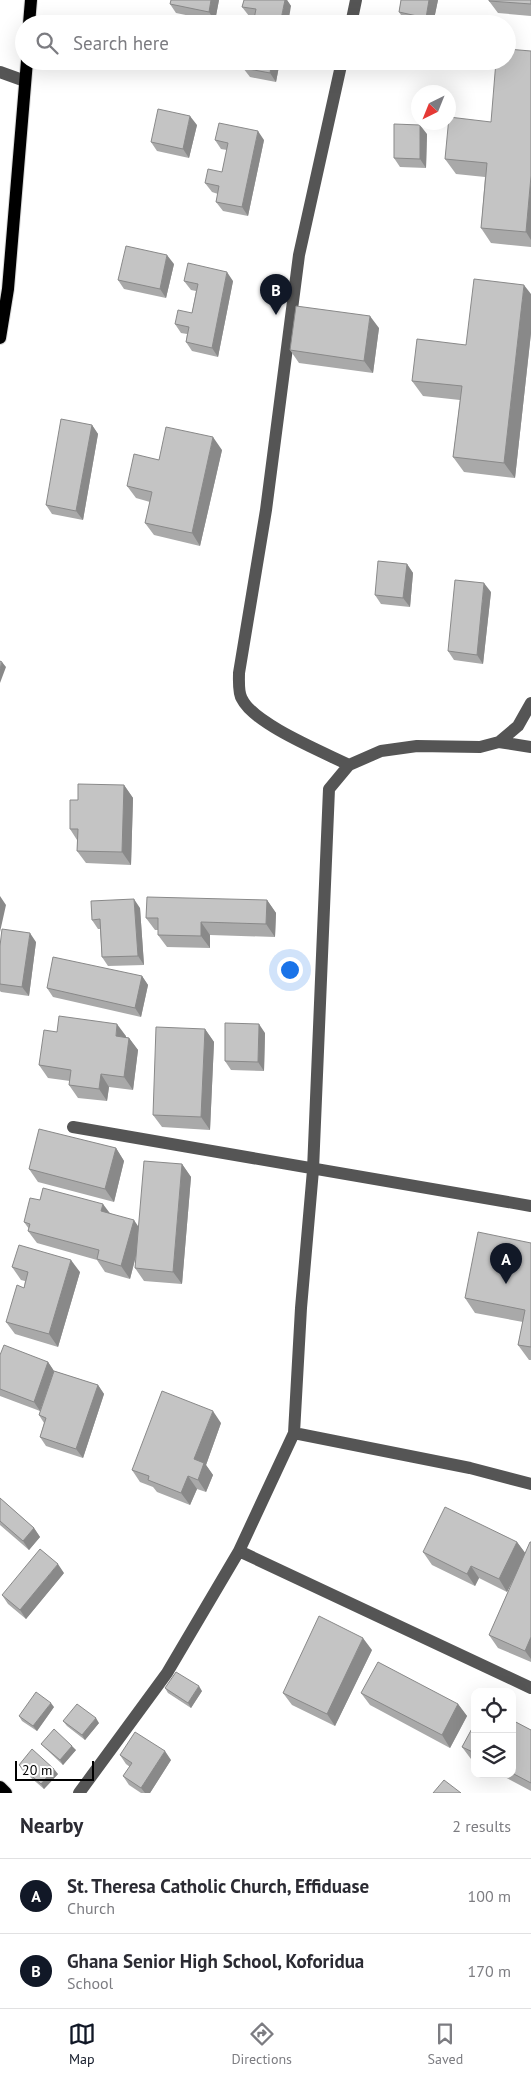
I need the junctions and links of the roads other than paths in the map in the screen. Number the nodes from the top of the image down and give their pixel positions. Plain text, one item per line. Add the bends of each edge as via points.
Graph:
1 (31, 0) edge
2 (356, 0) edge
3 (30, 15) edge
4 (353, 15) edge
5 (26, 70) edge
6 (340, 70) edge
7 (0, 72) edge
8 (25, 81) junction
9 (0, 338) edge
10 (531, 703) edge
11 (499, 742) junction
12 (531, 748) edge
13 (349, 765) junction
14 (73, 1127) dead end
15 (314, 1170) junction
16 (531, 1206) edge
17 (294, 1433) junction
18 (531, 1484) edge
19 (239, 1551) junction
20 (531, 1688) edge
21 (0, 1787) edge
22 (6, 1793) edge
23 (79, 1793) edge

1 - 3 main road
2 - 4 street
5 - 8 main road
6 - 13 street via 299,255 266,510 239,673 241,698 251,711 275,728
7 - 8 street
8 - 9 main road via 8,289
10 - 11 street via 518,726
11 - 12 street
11 - 13 street via 462,748 417,746 381,751
13 - 15 street via 329,789
14 - 15 street
15 - 16 street
15 - 17 street
17 - 18 street via 470,1468
17 - 19 street
19 - 20 street
19 - 23 street via 167,1673
21 - 22 main road

